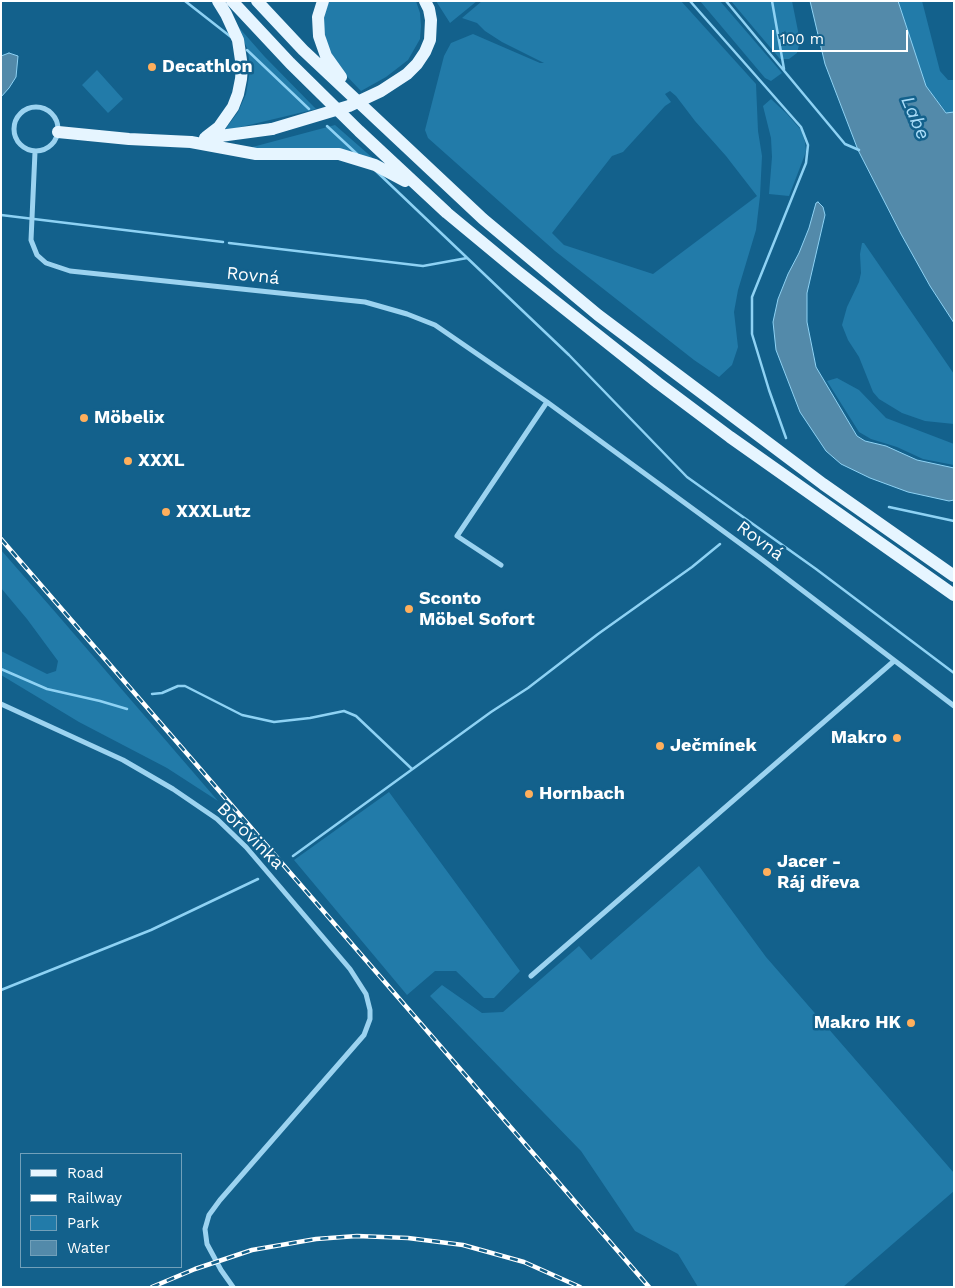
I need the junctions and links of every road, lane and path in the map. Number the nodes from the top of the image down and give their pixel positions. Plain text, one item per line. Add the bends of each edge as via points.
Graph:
1 (218, 1) edge
2 (232, 1) edge
3 (257, 1) edge
4 (323, 1) edge
5 (425, 1) edge
6 (374, 118) junction
7 (58, 132) junction
8 (206, 137) junction
9 (192, 142) junction
10 (36, 152) junction
11 (447, 212) junction
12 (547, 402) junction
13 (500, 565) dead end
14 (954, 576) edge
15 (954, 595) edge
16 (894, 661) junction
17 (1, 704) edge
18 (954, 706) edge
19 (531, 976) dead end
20 (233, 1287) edge

1 - 8 main road via 238,40 241,79 233,107 219,127
2 - 11 main road via 359,131
3 - 6 main road
4 - 6 main road via 318,27 326,56
5 - 8 main road, bridge via 431,20 430,40 425,52 407,74 381,91 349,106 272,129
6 - 14 main road via 483,219 598,315 823,484
7 - 9 main road
7 - 10 street via 48,148
7 - 10 street via 55,118 44,109 23,111 14,124 15,138 23,148
8 - 9 main road
9 - 11 main road via 256,154 325,153 359,159 397,176
10 - 12 street, Rovná via 31,240 36,254 46,263 82,272 365,302 435,325
11 - 15 main road via 674,395
12 - 13 street via 457,536
12 - 16 street, Rovná via 762,559
16 - 18 street, Rovná
16 - 19 street
17 - 20 street, Borovinka via 123,760 174,789 217,819 246,847 359,981 370,1004 370,1019 364,1035 220,1200 210,1216 205,1229 207,1244

